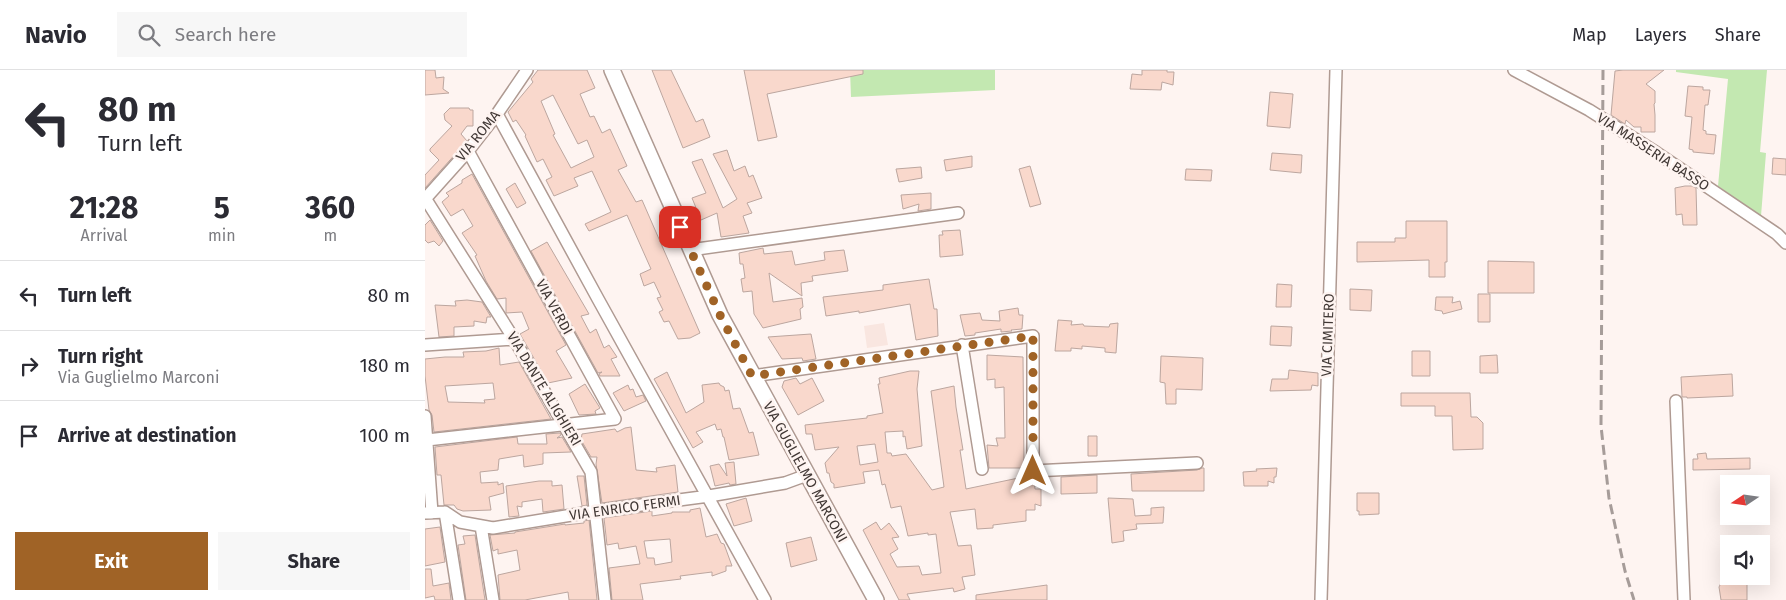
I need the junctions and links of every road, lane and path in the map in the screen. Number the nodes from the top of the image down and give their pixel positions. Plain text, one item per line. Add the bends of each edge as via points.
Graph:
1 (527, 70) edge
2 (612, 70) edge
3 (1336, 70) edge
4 (1514, 70) edge
5 (518, 75) edge
6 (497, 114) junction
7 (468, 151) junction
8 (425, 199) edge
9 (958, 213) dead end
10 (1786, 243) edge
11 (690, 250) junction
12 (515, 339) junction
13 (425, 344) edge
14 (962, 346) junction
15 (752, 376) junction
16 (1676, 402) dead end
17 (425, 416) edge
18 (566, 425) junction
19 (427, 440) junction
20 (1197, 463) dead end
21 (982, 469) dead end
22 (807, 475) junction
23 (709, 496) junction
24 (596, 511) junction
25 (445, 512) junction
26 (428, 513) edge
27 (481, 526) junction
28 (459, 600) edge
29 (493, 600) edge
30 (605, 600) edge
31 (765, 600) edge
32 (876, 600) edge
33 (1321, 600) edge
34 (1684, 600) edge

1 - 5 street, VIA ROMA
2 - 11 street, VIA GUGLIELMO MARCONI
3 - 33 street, VIA CIMITERO
4 - 10 street, VIA MASSERIA BASSO via 1589,110 1657,153
5 - 6 street, VIA ROMA
6 - 7 street, VIA ROMA
6 - 23 street
7 - 8 street, VIA ROMA
7 - 18 street, VIA VERDI via 615,419
8 - 12 street, VIA DANTE ALIGHIERI
9 - 11 street
11 - 15 street, VIA GUGLIELMO MARCONI
12 - 13 street
12 - 18 street, VIA DANTE ALIGHIERI
14 - 15 street
14 - 20 street via 1033,336 1033,471
14 - 21 street
15 - 22 street, VIA GUGLIELMO MARCONI
16 - 34 street
17 - 19 street
18 - 19 street
18 - 24 street, VIA DANTE ALIGHIERI via 591,472
19 - 26 street
22 - 23 street, VIA ENRICO FERMI via 785,483
22 - 32 street, VIA GUGLIELMO MARCONI
23 - 24 street, VIA ENRICO FERMI
23 - 31 street
24 - 27 street, VIA ENRICO FERMI via 493,528
24 - 30 street, VIA DANTE ALIGHIERI
25 - 26 street
25 - 27 street, VIA ENRICO FERMI via 460,522
25 - 28 street
27 - 29 street

